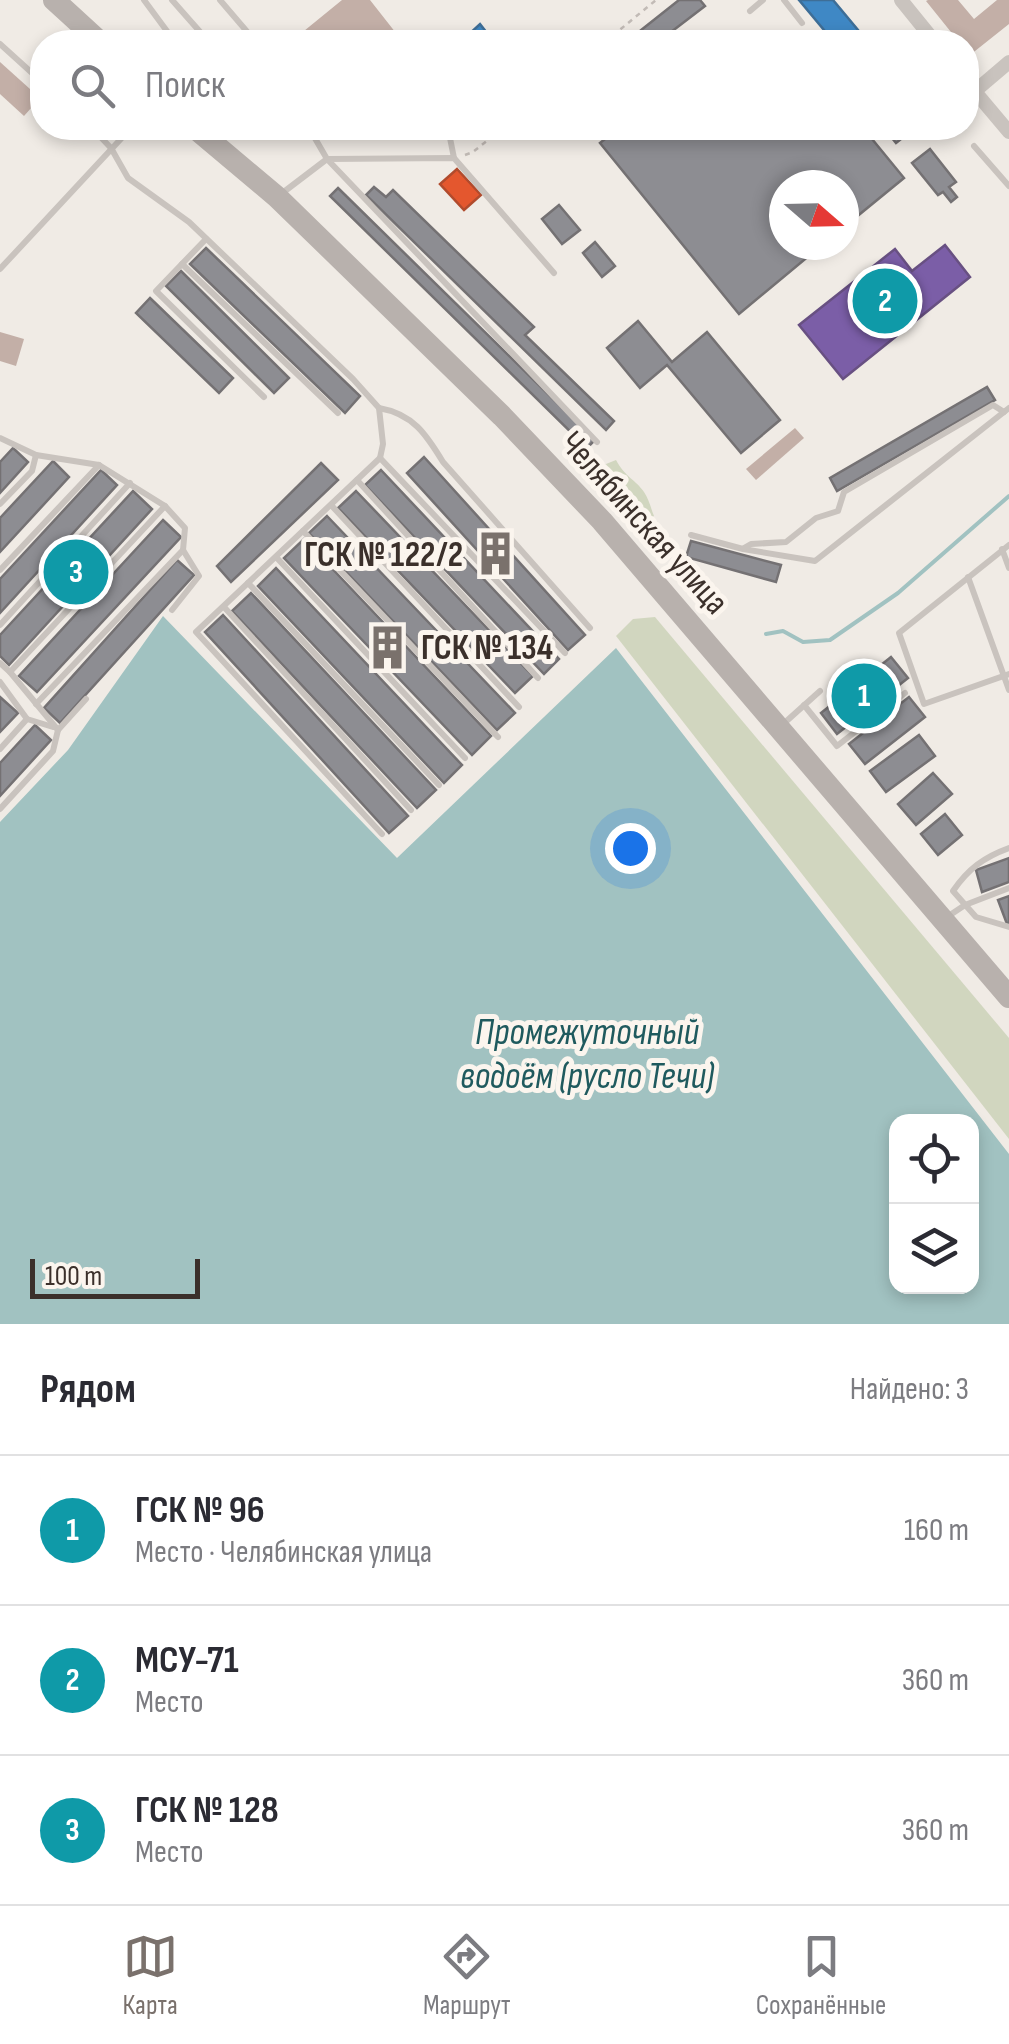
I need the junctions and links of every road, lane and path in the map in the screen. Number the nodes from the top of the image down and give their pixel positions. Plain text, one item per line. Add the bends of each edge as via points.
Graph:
1 (54, 0) edge
2 (144, 0) edge
3 (172, 0) edge
4 (220, 0) edge
5 (656, 0) edge
6 (763, 0) edge
7 (784, 0) edge
8 (907, 2) edge
9 (750, 11) dead end
10 (802, 22) dead end
11 (87, 30) edge
12 (166, 30) edge
13 (198, 30) edge
14 (246, 30) edge
15 (620, 30) edge
16 (927, 30) edge
17 (0, 44) edge
18 (1009, 62) edge
19 (30, 71) edge
20 (979, 81) edge
21 (979, 96) edge
22 (1009, 132) edge
23 (103, 140) edge
24 (119, 140) edge
25 (208, 140) edge
26 (316, 140) edge
27 (450, 140) edge
28 (488, 140) edge
29 (974, 146) dead end
30 (111, 148) junction
31 (327, 158) junction
32 (454, 158) junction
33 (1009, 186) edge
34 (277, 198) junction
35 (206, 239) junction
36 (182, 264) junction
37 (0, 270) edge
38 (554, 273) dead end
39 (264, 397) dead end
40 (379, 408) junction
41 (1006, 410) edge
42 (338, 413) dead end
43 (0, 438) edge
44 (597, 442) dead end
45 (36, 455) junction
46 (380, 458) junction
47 (99, 464) junction
48 (357, 480) junction
49 (130, 483) junction
50 (0, 504) edge
51 (331, 505) junction
52 (166, 506) junction
53 (303, 531) junction
54 (691, 535) dead end
55 (1006, 547) edge
56 (742, 549) junction
57 (183, 550) junction
58 (276, 558) junction
59 (1009, 568) edge
60 (0, 570) edge
61 (968, 577) junction
62 (248, 583) junction
63 (224, 606) junction
64 (172, 610) dead end
65 (0, 625) edge
66 (590, 628) dead end
67 (565, 653) dead end
68 (0, 663) edge
69 (10, 672) junction
70 (1006, 675) edge
71 (538, 678) dead end
72 (0, 682) edge
73 (1009, 690) edge
74 (820, 691) dead end
75 (905, 692) dead end
76 (86, 699) dead end
77 (36, 704) junction
78 (804, 705) junction
79 (519, 707) dead end
80 (27, 720) junction
81 (780, 727) junction
82 (56, 729) junction
83 (498, 737) dead end
84 (0, 749) edge
85 (465, 758) dead end
86 (440, 785) dead end
87 (0, 808) edge
88 (411, 810) dead end
89 (382, 834) dead end
90 (1009, 848) edge
91 (1009, 888) edge
92 (965, 904) junction
93 (944, 919) junction
94 (1009, 926) edge
95 (1009, 998) edge

1 - 11 main road
2 - 12 lane
3 - 13 lane
4 - 14 lane
5 - 15 path
6 - 9 lane
7 - 10 lane
8 - 16 street
17 - 19 lane
18 - 20 street
21 - 22 street
23 - 30 lane
24 - 30 lane
25 - 34 main road, Челябинская улица
26 - 31 lane
27 - 32 lane
28 - 32 path
29 - 33 lane
30 - 35 lane via 128,178
30 - 37 lane
31 - 32 lane
31 - 34 lane
31 - 44 lane
32 - 38 lane
34 - 81 main road, Челябинская улица via 527,442
35 - 36 lane
35 - 40 lane
36 - 39 lane via 156,292
36 - 42 lane
40 - 46 lane
40 - 66 lane via 399,412 430,440
41 - 56 lane via 993,405 844,492 838,510 786,542
41 - 56 lane via 815,562
43 - 45 lane
45 - 47 lane
45 - 50 lane via 32,471
46 - 48 lane
46 - 67 lane
47 - 49 lane
47 - 60 lane
48 - 51 lane
48 - 71 lane
49 - 52 lane
49 - 65 lane
51 - 53 lane
51 - 79 lane
52 - 57 lane via 185,528
52 - 69 lane
53 - 58 lane
53 - 83 lane
54 - 56 lane
55 - 59 lane
55 - 61 lane
57 - 64 lane via 199,576
57 - 77 lane
58 - 62 lane
58 - 85 lane
61 - 70 lane
61 - 70 lane via 899,633 924,704
62 - 63 lane
62 - 86 lane
63 - 88 lane
63 - 89 lane via 196,632
68 - 69 lane
69 - 77 lane
70 - 73 lane
72 - 80 lane
74 - 78 lane
75 - 78 lane via 838,746
76 - 82 lane
77 - 82 lane
78 - 81 lane
80 - 82 lane
80 - 84 lane
81 - 93 main road, Челябинская улица
82 - 87 lane via 53,751
90 - 92 lane via 965,873 952,891
91 - 92 lane
92 - 93 lane
92 - 94 lane via 976,917
93 - 95 main road, Челябинская улица

